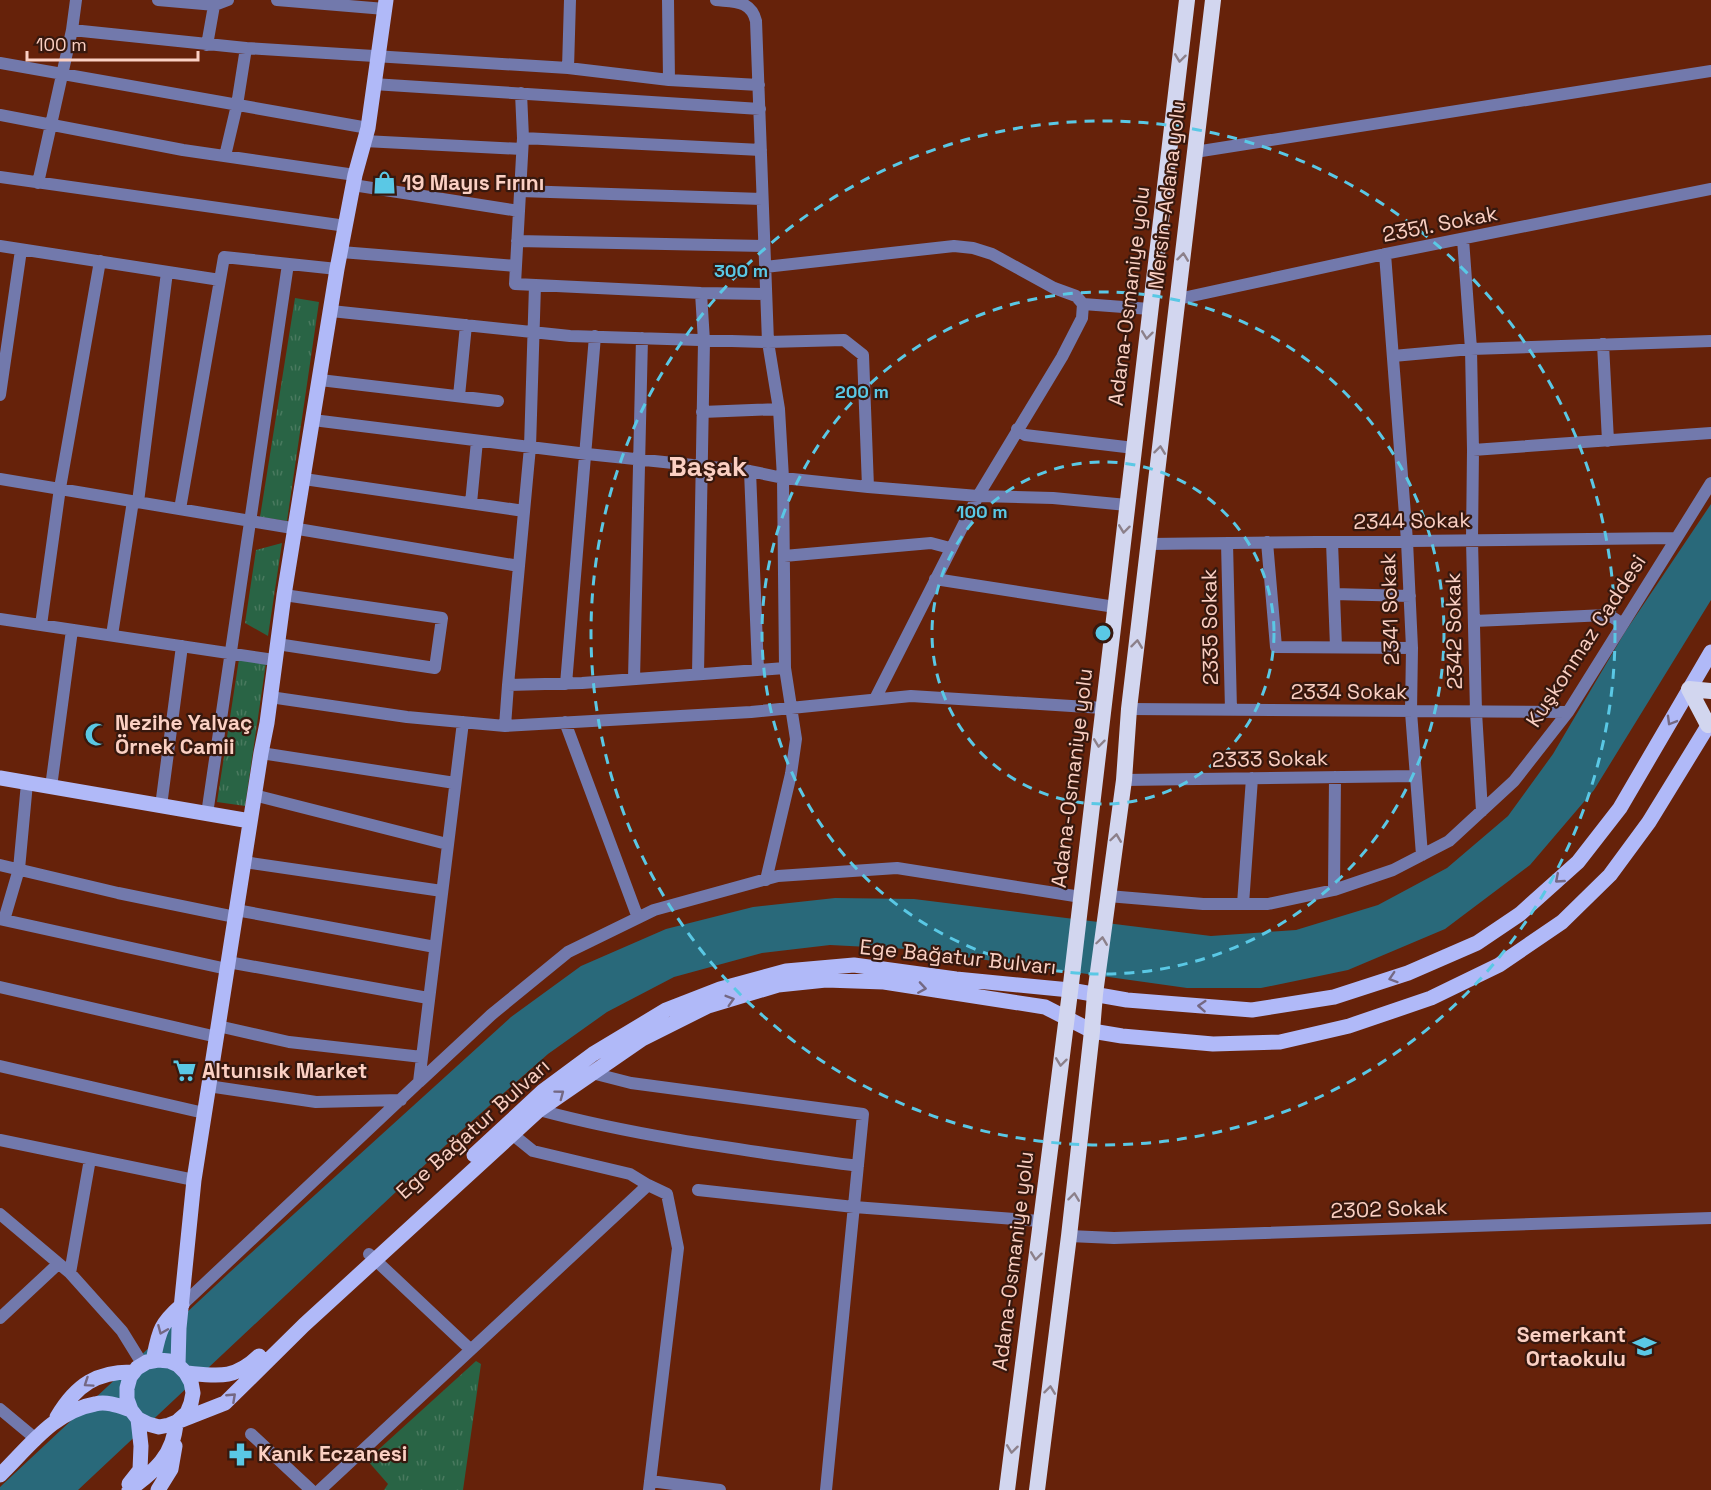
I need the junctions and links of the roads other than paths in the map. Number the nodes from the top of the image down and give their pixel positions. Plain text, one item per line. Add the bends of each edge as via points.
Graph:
1 (76, 0) edge
2 (158, 0) edge
3 (228, 0) edge
4 (277, 0) edge
5 (570, 0) edge
6 (668, 0) edge
7 (716, 0) edge
8 (1186, 0) edge
9 (1213, 0) edge
10 (215, 3) edge
11 (385, 5) edge
12 (72, 30) junction
13 (207, 45) junction
14 (246, 48) junction
15 (378, 56) junction
16 (0, 63) edge
17 (568, 68) junction
18 (1711, 71) edge
19 (63, 74) junction
20 (669, 80) junction
21 (373, 84) junction
22 (759, 84) junction
23 (521, 93) junction
24 (237, 105) junction
25 (760, 108) junction
26 (0, 115) edge
27 (51, 125) junction
28 (366, 134) junction
29 (523, 144) junction
30 (761, 150) junction
31 (1195, 152) junction
32 (225, 156) junction
33 (0, 177) edge
34 (354, 180) junction
35 (39, 183) junction
36 (1711, 189) edge
37 (520, 191) junction
38 (762, 199) junction
39 (519, 211) junction
40 (346, 226) junction
41 (1463, 239) junction
42 (517, 241) junction
43 (0, 246) edge
44 (764, 246) junction
45 (21, 249) junction
46 (341, 252) junction
47 (1385, 254) junction
48 (100, 261) junction
49 (288, 264) junction
50 (516, 266) junction
51 (765, 267) junction
52 (337, 269) junction
53 (167, 272) junction
54 (220, 280) junction
55 (535, 285) junction
56 (701, 293) junction
57 (766, 294) junction
58 (1178, 299) junction
59 (1083, 304) junction
60 (1150, 309) junction
61 (331, 310) junction
62 (466, 325) junction
63 (534, 332) junction
64 (595, 336) junction
65 (642, 338) junction
66 (704, 341) junction
67 (1711, 341) edge
68 (768, 342) junction
69 (1603, 344) junction
70 (1471, 349) junction
71 (1393, 356) junction
72 (320, 380) junction
73 (0, 395) edge
74 (459, 396) junction
75 (498, 401) dead end
76 (779, 409) junction
77 (702, 412) junction
78 (313, 420) junction
79 (1017, 429) junction
80 (1711, 433) edge
81 (477, 441) junction
82 (1608, 441) junction
83 (530, 447) junction
84 (1134, 448) junction
85 (1473, 450) junction
86 (587, 454) junction
87 (639, 460) junction
88 (702, 467) junction
89 (750, 471) junction
90 (783, 478) junction
91 (0, 479) edge
92 (304, 479) junction
93 (1711, 483) edge
94 (868, 487) junction
95 (60, 488) junction
96 (978, 496) junction
97 (136, 501) junction
98 (471, 503) junction
99 (1127, 505) junction
100 (180, 509) junction
101 (524, 511) junction
102 (250, 521) junction
103 (296, 530) junction
104 (1676, 538) junction
105 (1472, 540) junction
106 (1407, 541) junction
107 (1267, 542) junction
108 (1332, 542) junction
109 (1227, 543) junction
110 (1149, 544) junction
111 (951, 548) junction
112 (784, 556) junction
113 (519, 566) junction
114 (935, 579) junction
115 (1334, 594) junction
116 (284, 595) junction
117 (1410, 596) junction
118 (1115, 607) junction
119 (0, 619) edge
120 (1474, 621) junction
121 (1623, 624) junction
122 (41, 625) junction
123 (72, 630) junction
124 (112, 635) junction
125 (277, 644) junction
126 (182, 646) junction
127 (1336, 647) junction
128 (1412, 648) junction
129 (1711, 652) edge
130 (232, 654) junction
131 (274, 660) junction
132 (785, 668) junction
133 (758, 669) junction
134 (698, 674) junction
135 (634, 679) junction
136 (566, 684) junction
137 (508, 685) junction
138 (1689, 689) junction
139 (1711, 691) edge
140 (270, 697) junction
141 (875, 699) junction
142 (791, 708) junction
143 (1103, 708) junction
144 (1129, 709) junction
145 (1231, 710) junction
146 (1411, 712) junction
147 (1476, 712) junction
148 (1568, 712) junction
149 (463, 722) junction
150 (565, 722) junction
151 (1710, 724) edge
152 (505, 726) junction
153 (261, 753) junction
154 (1416, 776) junction
155 (1335, 777) junction
156 (0, 778) edge
157 (1252, 778) junction
158 (1124, 780) junction
159 (27, 783) junction
160 (455, 783) junction
161 (51, 787) junction
162 (254, 795) junction
163 (161, 806) junction
164 (1482, 811) junction
165 (207, 814) junction
166 (250, 821) junction
167 (447, 844) junction
168 (1422, 855) junction
169 (244, 862) junction
170 (0, 865) edge
171 (19, 869) junction
172 (766, 880) junction
173 (1334, 890) junction
174 (442, 891) junction
175 (1108, 896) junction
176 (1081, 897) junction
177 (1244, 904) junction
178 (236, 914) junction
179 (638, 918) junction
180 (2, 919) edge
181 (435, 947) junction
182 (228, 966) junction
183 (0, 987) edge
184 (1071, 987) junction
185 (1095, 990) junction
186 (428, 998) junction
187 (1066, 1019) junction
188 (1092, 1031) junction
189 (218, 1032) junction
190 (422, 1057) junction
191 (0, 1066) edge
192 (573, 1068) junction
193 (591, 1073) junction
194 (419, 1082) junction
195 (208, 1086) junction
196 (401, 1100) junction
197 (539, 1110) junction
198 (204, 1113) junction
199 (512, 1134) junction
200 (0, 1140) edge
201 (90, 1159) junction
202 (858, 1166) junction
203 (194, 1180) junction
204 (648, 1185) junction
205 (698, 1191) dead end
206 (854, 1207) junction
207 (0, 1214) edge
208 (1711, 1218) edge
209 (1040, 1221) junction
210 (1069, 1236) junction
211 (372, 1257) junction
212 (58, 1264) junction
213 (70, 1273) junction
214 (182, 1305) junction
215 (2, 1312) edge
216 (470, 1349) junction
217 (143, 1366) junction
218 (182, 1369) junction
219 (0, 1409) edge
220 (134, 1414) junction
221 (56, 1420) junction
222 (177, 1426) junction
223 (251, 1434) dead end
224 (36, 1439) junction
225 (0, 1475) edge
226 (136, 1483) edge
227 (650, 1486) edge
228 (123, 1490) edge
229 (158, 1490) edge
230 (311, 1490) edge
231 (320, 1490) edge
232 (720, 1490) edge
233 (826, 1490) edge
234 (1007, 1490) edge
235 (1037, 1490) edge

1 - 12 street
2 - 10 street
3 - 10 street
4 - 11 street
5 - 17 street
6 - 20 street
7 - 22 street via 743,3 752,11 756,21
8 -> 60 highway, Adana-Osmaniye yolu
9 - 31 highway, Mersin-Adana yolu
10 - 13 street
11 - 15 main road
12 - 13 street
12 - 19 street
13 - 14 street
14 - 15 street
14 - 24 street
15 - 17 street
15 - 21 main road
16 - 19 street
17 - 20 street
18 - 31 street
19 - 24 street
19 - 27 street
20 - 22 street
21 - 23 street
21 - 28 main road
22 - 25 street
23 - 25 street
23 - 29 street
24 - 28 street
24 - 32 street
25 - 30 street
26 - 27 street
27 - 32 street
27 - 35 street
28 - 29 street
28 - 34 main road
29 - 30 street
29 - 37 street
30 - 38 street
58 -> 31 highway, Mersin-Adana yolu
32 - 34 street
33 - 35 street
34 - 39 street
34 - 40 main road
35 - 40 street
36 - 41 street, 2351. Sokak
37 - 38 street
37 - 39 street
38 - 44 street
39 - 42 street
40 - 46 main road
41 - 47 street, 2351. Sokak
41 - 70 street, 2342 Sokak
42 - 44 street
42 - 50 street
43 - 45 street
44 - 51 street
45 - 48 street
45 - 73 street
46 - 50 street
46 - 52 main road
47 - 58 street, 2351. Sokak
47 - 71 street, 2341 Sokak
48 - 53 street
48 - 95 street
49 - 52 street
49 - 54 street via 224,256
49 - 102 street
50 - 55 street via 515,284
51 - 57 street
51 - 59 street via 954,246 973,248 1076,296
52 - 61 main road
53 - 54 street
53 - 97 street
54 - 100 street
55 - 56 street
55 - 63 street
56 - 57 street
56 - 66 street
57 - 68 street
110 -> 58 highway, Mersin-Adana yolu
59 - 60 street
59 - 79 street via 1082,318 1062,357
60 -> 84 highway, Adana-Osmaniye yolu
61 - 62 street
61 - 72 main road
62 - 63 street
62 - 74 street
63 - 64 street
63 - 83 street
64 - 65 street
64 - 86 street
65 - 66 street
65 - 87 street
66 - 68 street
66 - 77 street
67 - 69 street
68 - 76 street
68 - 94 street via 844,340 863,355
69 - 70 street
69 - 82 street
70 - 71 street
70 - 85 street, 2342 Sokak
71 - 106 street, 2341 Sokak
72 - 74 street
72 - 78 main road
74 - 75 street
76 - 77 street
76 - 90 street
77 - 88 street
78 - 81 street
78 - 92 main road
79 - 84 street via 1025,435
79 - 96 street
80 - 82 street
81 - 83 street
81 - 98 street
82 - 85 street
83 - 86 street
83 - 101 street
84 - 99 highway, Adana-Osmaniye yolu
85 - 105 street, 2342 Sokak
86 - 87 street
86 - 136 street
87 - 88 street
87 - 135 street
88 - 89 street
88 - 134 street
89 - 90 street
89 - 133 street
90 - 94 street
90 - 112 street
91 - 95 street
92 - 98 street
92 - 103 main road
93 - 104 street, Kuşkonmaz Caddesi
94 - 96 street
95 - 97 street
95 - 122 street
96 - 99 street
96 - 111 street
97 - 100 street
97 - 124 street
98 - 101 street
99 -> 118 highway, Adana-Osmaniye yolu
100 - 102 street
101 - 113 street
102 - 103 street
102 - 130 street
103 - 113 street
103 - 116 main road
104 - 105 street, 2344 Sokak
104 - 121 street, Kuşkonmaz Caddesi
105 - 106 street, 2344 Sokak
105 - 120 street, 2342 Sokak
106 - 108 street, 2344 Sokak
106 - 117 street, 2341 Sokak
107 - 108 street, 2344 Sokak
107 - 109 street, 2344 Sokak
107 - 127 street via 1276,647
108 - 115 street
109 - 110 street, 2344 Sokak
109 - 145 street, 2335 Sokak
144 -> 110 highway, Mersin-Adana yolu
111 - 112 street via 932,543
111 - 114 street
112 - 132 street
113 - 137 street
114 - 118 street
114 - 141 street
115 - 117 street
115 - 127 street
116 - 125 main road
116 - 125 street via 442,618 435,668
117 - 128 street, 2341 Sokak
118 - 143 highway, Adana-Osmaniye yolu
119 - 122 street
120 - 121 street via 1606,615
120 - 147 street, 2342 Sokak
121 - 148 street, Kuşkonmaz Caddesi
122 - 123 street
123 - 124 street
123 - 161 street
124 - 126 street
125 - 131 main road
126 - 130 street
126 - 163 street
127 - 128 street
128 - 146 street, 2341 Sokak
129 - 138 main road, Ege Bağatur Bulvarı
130 - 131 street
130 - 165 street
131 - 140 main road
132 - 133 street
132 - 142 street
133 - 134 street
134 - 135 street
135 - 136 street
136 - 137 street
137 - 152 street
138 - 139 highway
138 - 151 highway
138 -> 185 main road, Ege Bağatur Bulvarı via 1620,808 1578,862 1520,914 1477,943 1408,974 1334,998 1252,1010 1176,1005
140 - 149 street
140 - 153 main road
141 - 142 street
141 - 143 street via 911,696
142 - 150 street
142 - 172 street via 796,739 794,758
143 -> 176 highway, Adana-Osmaniye yolu
144 - 145 street, 2334 Sokak
144 - 158 highway, Mersin-Adana yolu
145 - 146 street, 2334 Sokak
146 - 147 street, 2334 Sokak
146 - 154 street, 2341 Sokak
147 - 148 street, 2334 Sokak
147 - 164 street, 2342 Sokak
148 - 164 street, Kuşkonmaz Caddesi via 1514,782
149 - 152 street
149 - 160 street
150 - 152 street
150 - 179 street
151 - 188 main road, Ege Bağatur Bulvarı via 1649,822 1610,875 1562,922 1499,965 1431,998 1349,1026 1280,1042 1213,1044
153 - 160 street
153 - 162 main road
154 - 155 street, 2333 Sokak
154 - 168 street, 2341 Sokak
155 - 157 street, 2333 Sokak
155 - 173 street
156 - 159 main road
157 - 158 street, 2333 Sokak
157 - 177 street
175 -> 158 highway, Mersin-Adana yolu
159 - 161 main road
159 - 171 street
160 - 167 street
161 - 163 main road
162 - 166 main road
162 - 167 street
163 - 165 main road
164 - 168 street, Kuşkonmaz Caddesi via 1449,841
165 - 166 main road
166 - 169 main road
167 - 174 street
168 - 173 street, Kuşkonmaz Caddesi via 1393,870
169 - 174 street
169 - 178 main road
170 - 171 street
171 - 178 street via 118,893
171 - 180 street
172 - 176 street via 897,868
172 - 179 street via 654,910
173 - 177 street, Kuşkonmaz Caddesi via 1268,904
174 - 181 street
175 - 177 street, Kuşkonmaz Caddesi
185 -> 175 highway
176 - 184 highway, Adana-Osmaniye yolu
178 - 181 street
178 - 182 main road
179 - 194 street via 567,952
180 - 182 street
181 - 186 street
182 - 186 street
182 - 189 main road
183 - 189 street
184 - 185 main road, Ege Bağatur Bulvarı
184 - 187 highway, Adana-Osmaniye yolu
184 - 192 main road, Ege Bağatur Bulvarı via 956,979 854,965 786,971 720,989 666,1010
185 - 188 highway
186 - 190 street
187 - 188 main road, Ege Bağatur Bulvarı
193 -> 187 main road, Ege Bağatur Bulvarı via 642,1039 708,1006 778,985 826,980 884,982 1045,1007
187 -> 209 highway, Adana-Osmaniye yolu
210 -> 188 highway
189 - 190 street
189 - 195 main road
190 - 194 street
191 - 198 street
192 - 193 street
192 - 211 main road, Ege Bağatur Bulvarı via 543,1090
197 -> 193 main road, Ege Bağatur Bulvarı
193 - 202 street via 631,1083 863,1114
194 - 196 street
195 - 196 street via 316,1102
195 - 198 main road
196 - 214 street
197 - 199 main road, Ege Bağatur Bulvarı
197 - 202 street via 723,1147
198 - 203 main road
199 - 204 street via 533,1151 630,1174
199 - 211 main road, Ege Bağatur Bulvarı
200 - 201 street
201 - 203 street
201 - 213 street
202 - 206 street
203 - 214 main road
204 - 216 street
204 - 227 street via 667,1194 678,1248
205 - 206 street
206 - 209 street
206 - 233 street
207 - 212 street
208 - 210 street, 2302 Sokak via 1114,1238
209 -> 234 highway, Adana-Osmaniye yolu
235 -> 210 highway
211 - 216 street
211 - 218 main road, Ege Bağatur Bulvarı via 245,1369 225,1375
222 -> 211 main road, Ege Bağatur Bulvarı via 225,1403
212 - 213 street
212 - 215 street
213 - 217 street via 122,1332
214 -> 217 main road via 167,1318
214 - 218 main road
216 - 231 street
217 - 218 main road via 168,1361
217 - 220 main road via 127,1388
217 -> 221 main road via 99,1376 81,1387
218 - 222 main road via 193,1393 187,1413
219 - 224 street
220 - 221 main road via 111,1404 95,1403
220 - 222 main road via 148,1424
220 - 226 main road via 141,1446
221 - 224 main road
222 - 226 main road via 166,1456
222 - 229 main road via 171,1469
223 - 230 street
224 - 225 main road
226 - 228 main road
227 - 232 street

